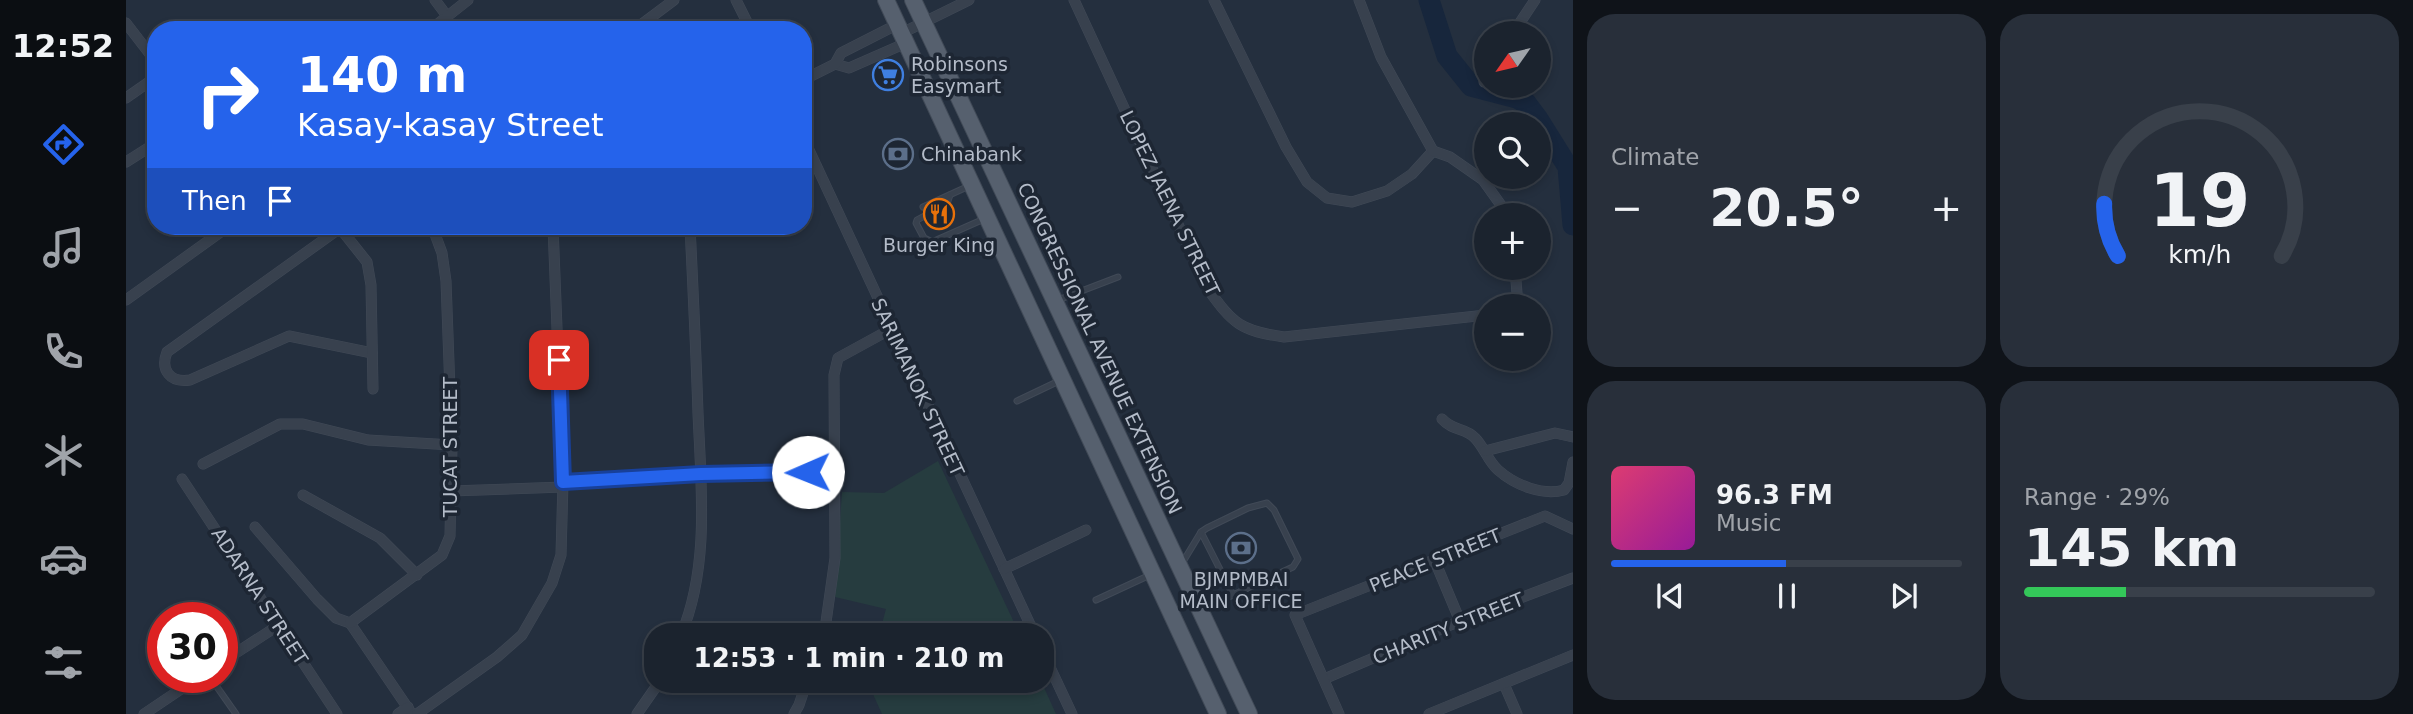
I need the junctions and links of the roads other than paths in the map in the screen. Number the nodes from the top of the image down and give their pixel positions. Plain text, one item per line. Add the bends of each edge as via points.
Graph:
1 (435, 0) edge
2 (468, 0) edge
3 (674, 0) edge
4 (736, 0) edge
5 (886, 0) edge
6 (913, 0) edge
7 (969, 0) edge
8 (1074, 0) edge
9 (1214, 0) edge
10 (1359, 0) edge
11 (1535, 0) edge
12 (447, 16) junction
13 (441, 21) edge
14 (646, 21) edge
15 (746, 21) edge
16 (1521, 21) edge
17 (924, 22) junction
18 (127, 27) edge
19 (902, 33) junction
20 (147, 51) edge
21 (835, 64) junction
22 (812, 76) edge
23 (147, 83) edge
24 (126, 98) edge
25 (147, 149) edge
26 (1433, 151) junction
27 (812, 157) edge
28 (126, 162) edge
29 (972, 185) junction
30 (950, 195) junction
31 (1499, 203) edge
32 (923, 207) dead end
33 (987, 218) junction
34 (216, 235) edge
35 (331, 235) edge
36 (348, 235) edge
37 (435, 235) edge
38 (552, 235) edge
39 (690, 235) edge
40 (1041, 272) junction
41 (1118, 277) dead end
42 (1018, 284) junction
43 (126, 300) edge
44 (1055, 301) junction
45 (1474, 316) edge
46 (891, 329) junction
47 (372, 353) junction
48 (1062, 379) junction
49 (373, 389) dead end
50 (1017, 401) dead end
51 (1442, 419) dead end
52 (1573, 437) edge
53 (453, 445) junction
54 (1485, 451) junction
55 (1573, 462) edge
56 (203, 464) dead end
57 (835, 471) junction
58 (701, 474) junction
59 (182, 479) dead end
60 (563, 485) junction
61 (451, 491) junction
62 (303, 495) dead end
63 (255, 527) dead end
64 (1573, 528) edge
65 (1086, 530) dead end
66 (1201, 532) junction
67 (1434, 559) junction
68 (1180, 567) junction
69 (1004, 569) junction
70 (1152, 573) junction
71 (417, 575) junction
72 (1573, 578) edge
73 (1233, 596) junction
74 (1096, 600) dead end
75 (1200, 610) junction
76 (1460, 621) junction
77 (350, 623) junction
78 (687, 623) edge
79 (827, 623) edge
80 (1029, 623) edge
81 (279, 625) junction
82 (238, 652) edge
83 (1573, 655) edge
84 (1054, 676) edge
85 (1324, 679) junction
86 (1504, 684) junction
87 (175, 693) edge
88 (221, 693) edge
89 (652, 693) edge
90 (804, 693) edge
91 (800, 711) edge
92 (412, 712) edge
93 (1435, 713) edge
94 (144, 714) edge
95 (236, 714) edge
96 (337, 714) edge
97 (398, 714) edge
98 (637, 714) edge
99 (1072, 714) edge
100 (1218, 714) edge
101 (1249, 714) edge
102 (1339, 714) edge
103 (1517, 714) edge

1 - 12 street
2 - 12 street
3 - 14 street
4 - 15 street
5 - 19 main road
6 - 17 main road, CONGRESSIONAL AVENUE EXTENSION
7 - 17 street
8 - 45 street, LOPEZ JAENA STREET via 1203,280 1226,314 1252,333 1284,337
9 - 26 street via 1286,147 1307,182 1327,198 1352,202 1387,191 1412,174
10 - 26 street via 1381,57
11 - 16 street
12 - 13 street
17 - 19 street
17 - 40 main road, CONGRESSIONAL AVENUE EXTENSION
18 - 20 street
19 - 21 street via 841,53
19 - 21 street via 849,68
19 - 29 main road
21 - 22 street
23 - 24 street
25 - 28 street
26 - 31 street via 1483,180
27 - 46 street, SARIMANOK STREET
29 - 30 lane
29 - 33 main road
30 - 32 lane
30 - 33 lane via 947,204 917,220 926,240 932,243
33 - 42 main road
34 - 43 street
35 - 47 street via 167,352 164,369 177,380 190,380 289,336
36 - 47 street via 367,262
37 - 53 street, TUCAT STREET via 446,281
38 - 60 street
39 - 58 street
40 - 42 main road
40 - 44 main road, CONGRESSIONAL AVENUE EXTENSION
41 - 44 lane
42 - 48 main road
44 - 68 main road, CONGRESSIONAL AVENUE EXTENSION
46 - 57 street via 838,358 834,375
46 - 69 street, SARIMANOK STREET
47 - 49 street
48 - 50 lane
48 - 70 main road
51 - 54 street via 1473,435
52 - 54 street via 1555,433
53 - 56 street via 368,440 280,424
53 - 61 street, TUCAT STREET
54 - 55 street via 1500,471 1536,491 1564,490
57 - 58 street
57 - 79 street via 835,558
58 - 60 street
58 - 78 street via 701,544
59 - 81 street, ADARNA STREET
60 - 61 street
60 - 92 street via 561,555 538,611 522,635 497,657
61 - 71 street, TUCAT STREET via 450,536 442,555
62 - 71 street via 380,538
63 - 77 street via 336,618
64 - 67 street, PEACE STREET via 1545,516
65 - 69 street
66 - 68 lane
66 - 73 lane
66 - 73 lane via 1248,508 1267,503 1274,510 1297,559 1293,568
67 - 76 street
67 - 85 street, PEACE STREET via 1296,615
68 - 75 main road, CONGRESSIONAL AVENUE EXTENSION
69 - 80 street, SARIMANOK STREET
70 - 74 lane
70 - 100 main road
71 - 77 street, TUCAT STREET
72 - 76 street, CHARITY STREET
73 - 75 lane
75 - 101 main road, CONGRESSIONAL AVENUE EXTENSION
76 - 85 street, CHARITY STREET
77 - 92 street
81 - 82 street
81 - 96 street, ADARNA STREET
83 - 86 street
84 - 99 street
85 - 102 street
86 - 93 street
86 - 103 street
87 - 94 street
88 - 95 lane
89 - 98 street
90 - 91 street
92 - 97 street

